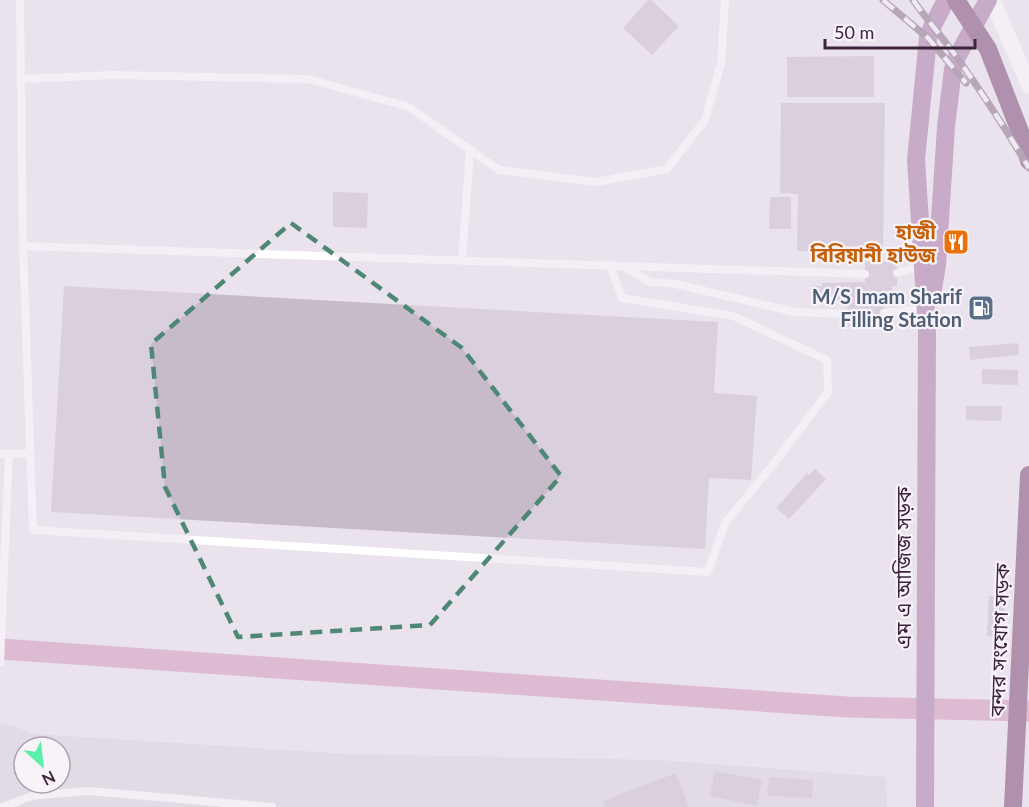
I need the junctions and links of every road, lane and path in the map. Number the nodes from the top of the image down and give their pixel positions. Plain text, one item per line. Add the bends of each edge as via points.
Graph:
1 (20, 0) edge
2 (946, 0) edge
3 (956, 0) edge
4 (990, 0) edge
5 (725, 1) edge
6 (22, 79) junction
7 (1029, 86) edge
8 (470, 150) junction
9 (1029, 161) edge
10 (23, 246) junction
11 (462, 260) junction
12 (610, 265) junction
13 (930, 265) junction
14 (622, 266) junction
15 (897, 273) dead end
16 (865, 274) dead end
17 (928, 309) junction
18 (884, 313) dead end
19 (847, 314) dead end
20 (30, 453) junction
21 (5, 454) edge
22 (1029, 475) edge
23 (0, 663) edge
24 (3, 807) edge
25 (272, 807) edge
26 (925, 807) edge
27 (1013, 807) edge

1 - 6 lane
2 - 13 main road, এম এ আজিজ সড়ক via 928,38 916,160
3 - 9 highway via 988,50
4 - 7 street
4 - 13 main road, এম এ আজিজ সড়ক via 953,69
5 - 8 lane via 721,63 705,120 667,169 596,182 499,170
6 - 8 lane via 113,75 308,79 409,107
6 - 10 lane
8 - 11 lane
10 - 11 lane
10 - 20 lane
11 - 12 lane
12 - 14 lane
12 - 20 lane via 622,298 733,316 827,360 828,392 724,524 708,572 33,530
13 - 15 lane
13 - 17 main road, এম এ আজিজ সড়ক
14 - 16 lane
14 - 19 lane via 650,282 675,284 795,312
17 - 18 lane
17 - 26 main road, এম এ আজিজ সড়ক
20 - 21 lane
21 - 23 lane
22 - 27 highway, বন্দর সংযোগ সড়ক
24 - 25 lane via 32,796 88,791

